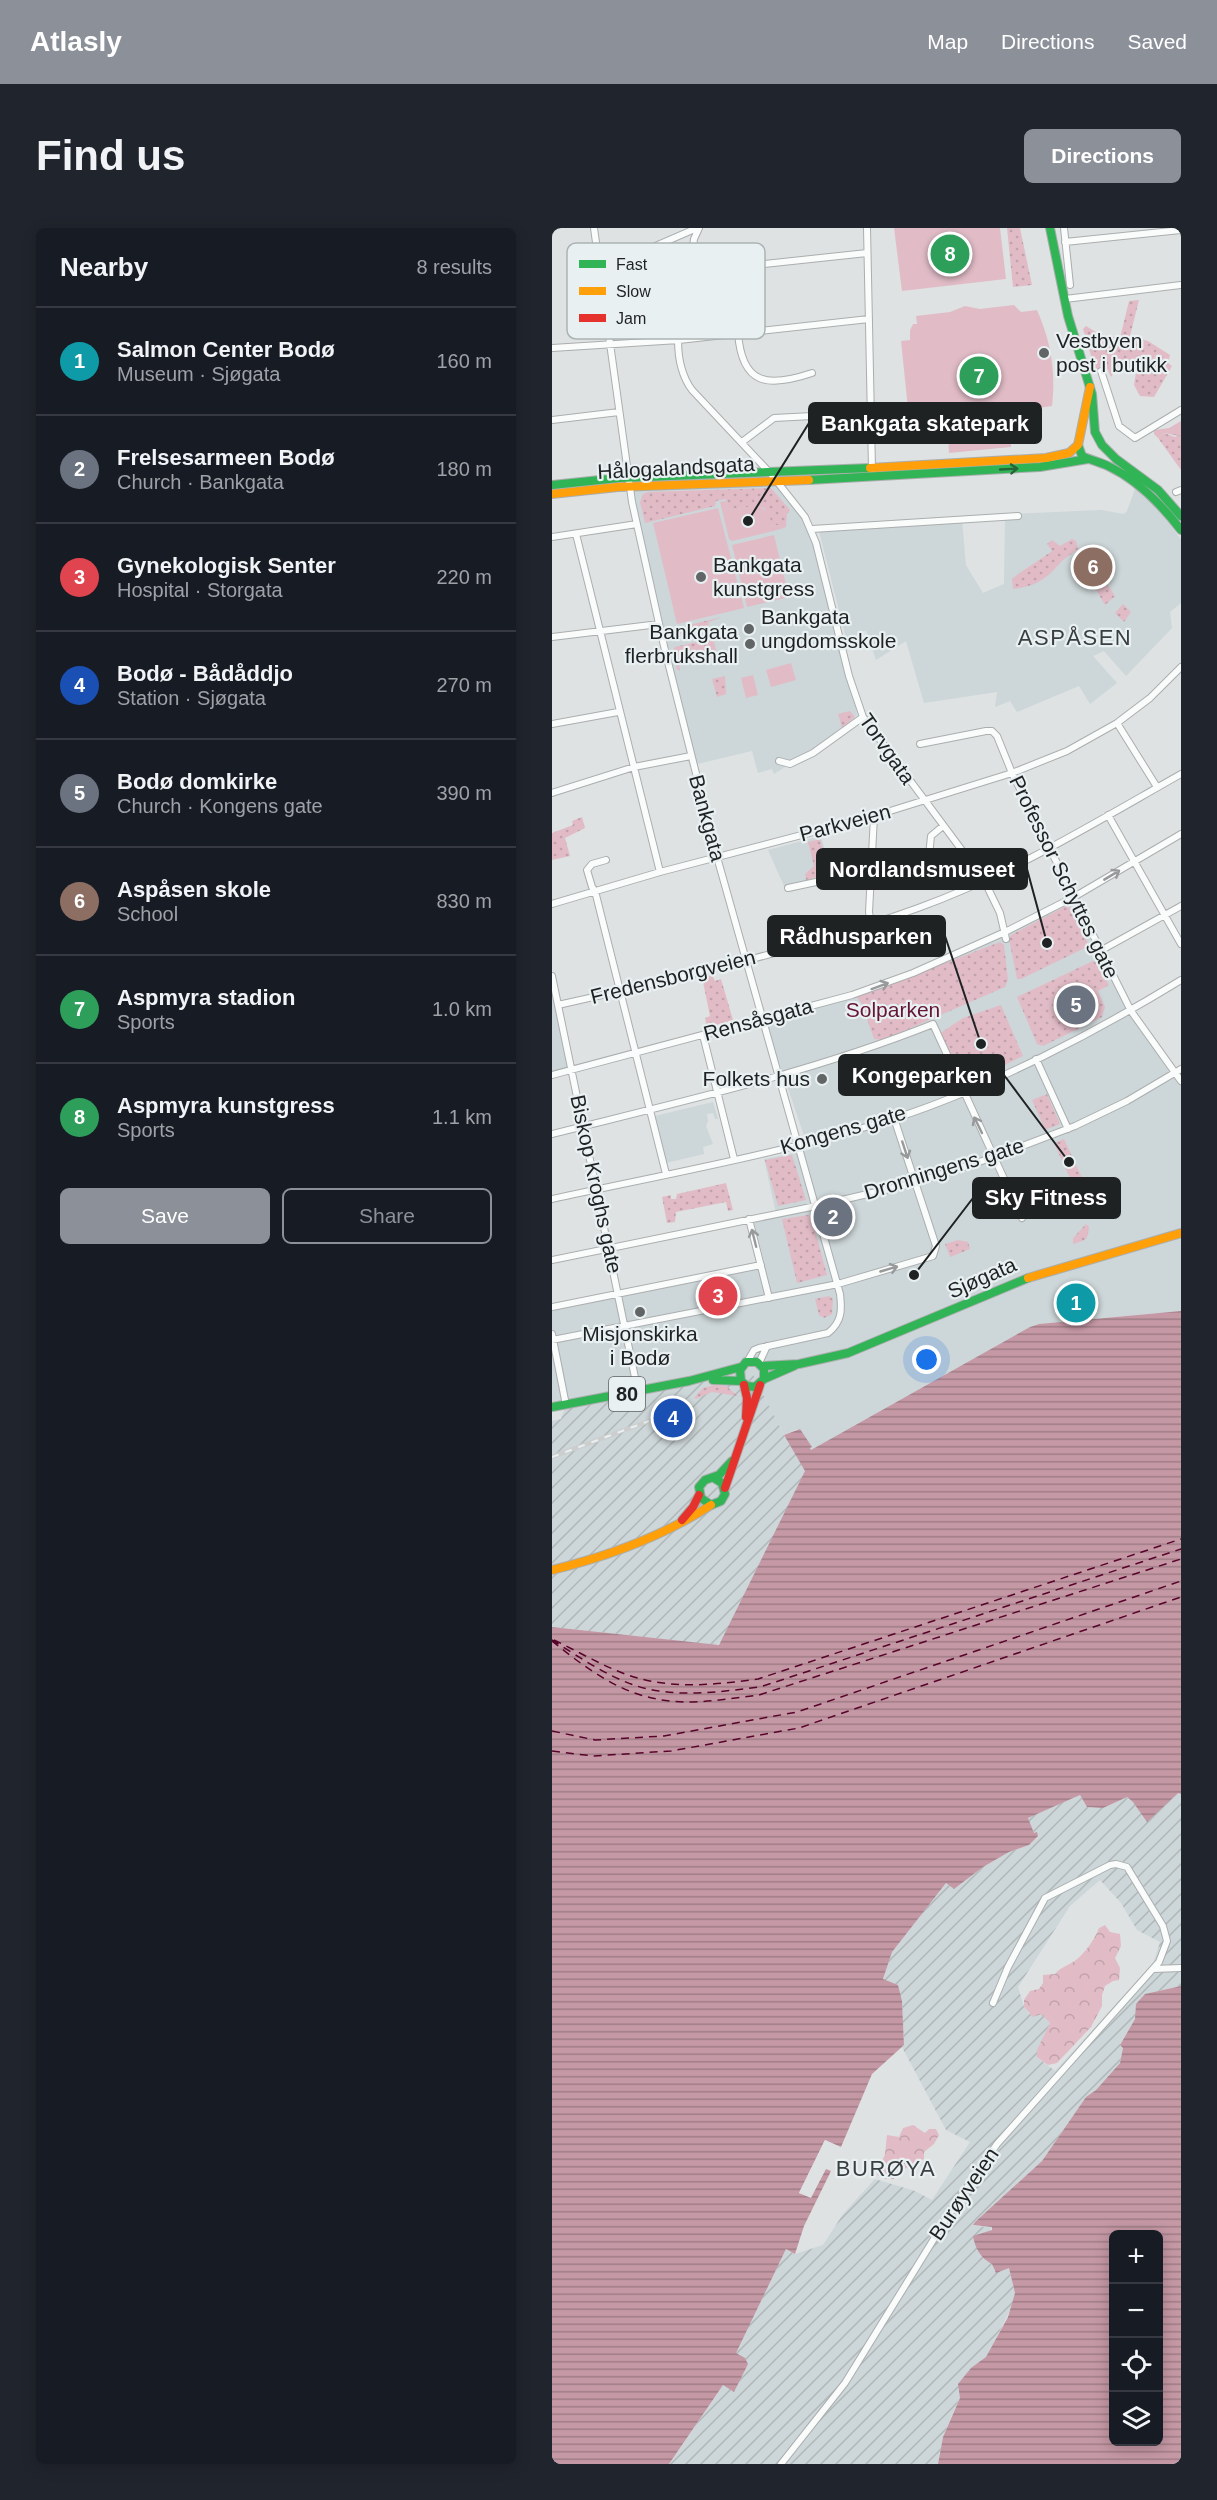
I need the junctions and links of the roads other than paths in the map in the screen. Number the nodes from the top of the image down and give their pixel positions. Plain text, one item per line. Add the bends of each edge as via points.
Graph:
1 (594, 228) edge
2 (698, 228) edge
3 (867, 228) edge
4 (1050, 228) edge
5 (1064, 228) edge
6 (685, 230) edge
7 (1181, 230) edge
8 (1065, 242) junction
9 (596, 243) edge
10 (657, 243) edge
11 (693, 243) edge
12 (867, 254) junction
13 (765, 264) edge
14 (1070, 285) dead end
15 (1181, 285) edge
16 (1065, 298) junction
17 (869, 319) junction
18 (765, 330) edge
19 (609, 339) edge
20 (687, 339) edge
21 (739, 339) edge
22 (679, 340) junction
23 (610, 346) junction
24 (552, 348) edge
25 (1101, 371) dead end
26 (812, 373) dead end
27 (1090, 387) junction
28 (1181, 410) edge
29 (619, 412) junction
30 (870, 413) junction
31 (552, 420) edge
32 (1100, 441) junction
33 (742, 442) junction
34 (1079, 443) junction
35 (1089, 459) junction
36 (872, 468) junction
37 (771, 474) junction
38 (630, 482) junction
39 (777, 482) junction
40 (552, 485) edge
41 (552, 494) edge
42 (1017, 516) dead end
43 (1181, 516) edge
44 (637, 524) junction
45 (812, 529) junction
46 (1181, 530) edge
47 (576, 534) junction
48 (552, 537) edge
49 (659, 624) junction
50 (600, 632) junction
51 (552, 637) edge
52 (1181, 667) edge
53 (618, 711) junction
54 (863, 717) junction
55 (552, 723) edge
56 (1117, 723) junction
57 (920, 744) dead end
58 (691, 756) junction
59 (780, 761) dead end
60 (633, 767) junction
61 (1012, 774) junction
62 (1181, 774) edge
63 (1157, 788) junction
64 (552, 793) edge
65 (924, 801) junction
66 (1108, 815) junction
67 (874, 816) junction
68 (943, 826) junction
69 (1181, 834) edge
70 (1050, 847) junction
71 (929, 856) dead end
72 (717, 857) junction
73 (606, 860) dead end
74 (1135, 861) junction
75 (872, 870) junction
76 (660, 872) junction
77 (984, 880) junction
78 (788, 888) dead end
79 (595, 891) junction
80 (1074, 897) junction
81 (552, 904) edge
82 (1181, 906) edge
83 (1165, 916) junction
84 (871, 923) junction
85 (1006, 935) junction
86 (1181, 944) edge
87 (1100, 951) junction
88 (745, 960) junction
89 (552, 976) edge
90 (1181, 980) edge
91 (620, 991) junction
92 (558, 1005) junction
93 (1131, 1011) junction
94 (763, 1020) junction
95 (703, 1035) junction
96 (637, 1053) junction
97 (1036, 1059) junction
98 (572, 1069) junction
99 (1178, 1071) edge
100 (552, 1075) edge
101 (779, 1076) junction
102 (1181, 1081) edge
103 (963, 1092) junction
104 (718, 1093) junction
105 (651, 1109) junction
106 (894, 1118) junction
107 (584, 1126) junction
108 (1068, 1130) junction
109 (552, 1134) edge
110 (798, 1144) junction
111 (994, 1157) junction
112 (735, 1159) junction
113 (666, 1174) junction
114 (915, 1183) junction
115 (597, 1189) junction
116 (552, 1199) edge
117 (816, 1206) junction
118 (1022, 1218) dead end
119 (749, 1219) junction
120 (1181, 1233) edge
121 (609, 1248) junction
122 (552, 1260) edge
123 (761, 1265) junction
124 (838, 1284) junction
125 (619, 1294) junction
126 (769, 1298) junction
127 (552, 1307) edge
128 (626, 1326) junction
129 (552, 1338) edge
130 (766, 1346) junction
131 (799, 1364) junction
132 (744, 1365) junction
133 (761, 1365) junction
134 (688, 1381) junction
135 (762, 1382) junction
136 (742, 1383) junction
137 (638, 1392) junction
138 (566, 1405) junction
139 (552, 1407) edge
140 (746, 1423) junction
141 (732, 1461) junction
142 (714, 1479) junction
143 (725, 1488) junction
144 (699, 1495) junction
145 (711, 1505) junction
146 (678, 1525) junction
147 (552, 1570) edge
148 (1181, 1968) edge
149 (1153, 1969) junction
150 (993, 2003) dead end
151 (781, 2464) edge

1 - 9 street, Bankgata
2 - 6 street
2 - 11 street, Torvgata
3 - 12 street
4 - 16 main road
5 - 8 street
6 - 10 street
7 - 8 street
8 - 14 street
12 - 13 street
12 - 17 street
15 - 16 street
16 - 27 main road
17 - 18 street
17 - 30 street
19 - 23 street, Bankgata
20 - 22 street
21 - 26 street via 743,362 763,380 792,380
22 - 23 street
22 - 33 street, Torvgata via 678,358 684,378
23 - 24 street
23 - 29 street, Bankgata
25 - 28 street via 1119,426 1134,438
27 - 32 main road via 1094,429
27 - 34 main road
29 - 31 street
29 - 38 street, Bankgata
30 - 33 street via 774,418
30 - 36 street
32 - 34 main road, Hålogalandsgata via 1090,435
32 - 35 main road via 1100,454
32 - 43 main road via 1116,459 1158,489
33 - 37 street, Torvgata
34 - 35 main road via 1079,453
34 - 36 main road, Hålogalandsgata via 1069,453 1046,458
39 -> 35 main road, Hålogalandsgata via 1040,467
35 - 46 main road via 1109,466 1151,493
36 - 37 main road, Hålogalandsgata
37 - 38 main road, Hålogalandsgata
37 - 39 street, Torvgata
38 - 39 main road, Hålogalandsgata
38 - 40 main road, Hålogalandsgata
38 - 41 main road, Hålogalandsgata
38 - 44 street, Bankgata
39 - 45 street, Torvgata
42 - 45 street
44 - 47 street
44 - 49 street, Bankgata
45 - 54 street, Torvgata via 852,688
47 - 48 street
47 - 50 street
49 - 50 street
49 - 58 street, Bankgata
50 - 51 street
50 - 53 street
52 - 56 street, Parkveien
53 - 55 street
53 - 60 street
54 - 59 street via 805,758 790,764
54 - 65 street, Torvgata
56 - 61 street, Parkveien via 1067,751
56 - 63 street
57 - 61 street, Professor Schyttes gate via 992,731 999,738
58 - 60 street
58 - 72 street, Bankgata
60 - 64 street
60 - 76 street
61 - 65 street, Parkveien
61 - 70 street, Professor Schyttes gate
62 - 63 street, Fredensborgveien
63 - 66 street, Fredensborgveien
65 - 67 street, Parkveien
65 - 68 street, Torvgata
66 - 70 street, Fredensborgveien
66 - 74 street
67 - 72 street, Parkveien
67 - 75 street
68 - 71 street via 931,836
68 - 77 street, Torvgata
69 - 74 street, Rensåsgata
70 - 77 street, Fredensborgveien
70 - 80 street, Professor Schyttes gate
72 - 76 street, Parkveien
72 - 88 street, Bankgata
73 - 79 street via 588,866
80 -> 74 street, Rensåsgata
74 - 83 street
75 - 78 street
75 - 84 street
76 - 79 street, Parkveien
77 - 84 street, Fredensborgveien via 919,908
77 - 85 street, Torvgata
79 - 81 street, Parkveien
79 - 91 street
80 - 85 street, Rensåsgata
80 - 87 street, Professor Schyttes gate
82 - 83 street
83 - 86 street
83 - 87 street
84 - 88 street, Fredensborgveien
94 -> 85 street, Rensåsgata via 867,990
87 - 93 street, Professor Schyttes gate
88 - 91 street, Fredensborgveien
88 - 94 street, Bankgata
89 - 92 street, Biskop Kroghs gate
90 - 93 street, Kongens gate
91 - 92 street, Fredensborgveien
91 - 96 street
92 - 98 street, Biskop Kroghs gate
93 - 97 street, Kongens gate
93 - 99 street, Professor Schyttes gate
94 - 95 street, Rensåsgata
94 - 101 street, Bankgata
95 - 96 street, Rensåsgata
95 - 104 street
96 - 98 street, Rensåsgata
96 - 105 street
97 - 103 street, Kongens gate
97 - 108 street
98 - 100 street, Rensåsgata
98 - 107 street, Biskop Kroghs gate
99 - 102 street, Professor Schyttes gate
99 - 108 street, Dronningens gate
101 - 103 street via 871,1049 933,1024
101 - 104 street
101 - 110 street, Bankgata
103 - 106 street, Kongens gate
111 -> 103 street
104 - 105 street
104 - 112 street
105 - 107 street
105 - 113 street
106 - 110 street, Kongens gate
106 -> 114 street
107 - 109 street
107 - 115 street, Biskop Kroghs gate
108 - 111 street, Dronningens gate
110 - 112 street, Kongens gate
110 - 117 street, Bankgata
111 - 114 street, Dronningens gate
111 - 118 street
112 - 113 street, Kongens gate
113 - 115 street, Kongens gate
114 - 117 street, Dronningens gate
124 -> 114 street via 930,1257 937,1250
115 - 116 street, Kongens gate
115 - 121 street, Biskop Kroghs gate
117 - 119 street, Dronningens gate
117 - 124 street, Bankgata
119 - 121 street, Dronningens gate
123 -> 119 street
120 - 131 main road, Sjøgata via 1041,1272 848,1353
121 - 122 street, Dronningens gate
121 - 125 street, Biskop Kroghs gate
123 - 125 street
123 - 126 street
124 - 126 street
124 - 130 street, Bankgata via 841,1309 832,1330 817,1337
125 - 127 street
125 - 128 street, Biskop Kroghs gate
126 - 128 street
128 - 129 street
128 - 137 street, Biskop Kroghs gate
129 - 138 street
130 - 132 street via 754,1350
130 - 133 street
131 - 133 main road, Sjøgata
131 - 135 main road, Sjøgata
132 - 133 main road, Sjøgata / 80
132 - 134 main road, Sjøgata / 80
132 - 136 main road via 739,1373
133 - 135 main road
134 - 136 main road, Sjøgata / 80
134 - 137 main road, Sjøgata / 80
135 - 136 main road, Sjøgata / 80 via 752,1388
135 - 140 main road
136 - 140 main road via 747,1398
137 - 138 main road, Sjøgata / 80
138 - 139 main road, Sjøgata / 80
140 - 141 main road
141 - 142 main road
141 - 143 main road
142 - 143 main road
142 - 144 main road via 702,1482
143 - 145 main road via 722,1500
144 - 145 main road
144 - 146 main road
145 - 146 main road
146 - 147 main road via 625,1550
148 - 149 street
149 - 150 street, Burøyveien via 1167,1941 1163,1926 1131,1871 1122,1864 1110,1865 1045,1898
149 - 151 street, Burøyveien via 997,2144 845,2383

